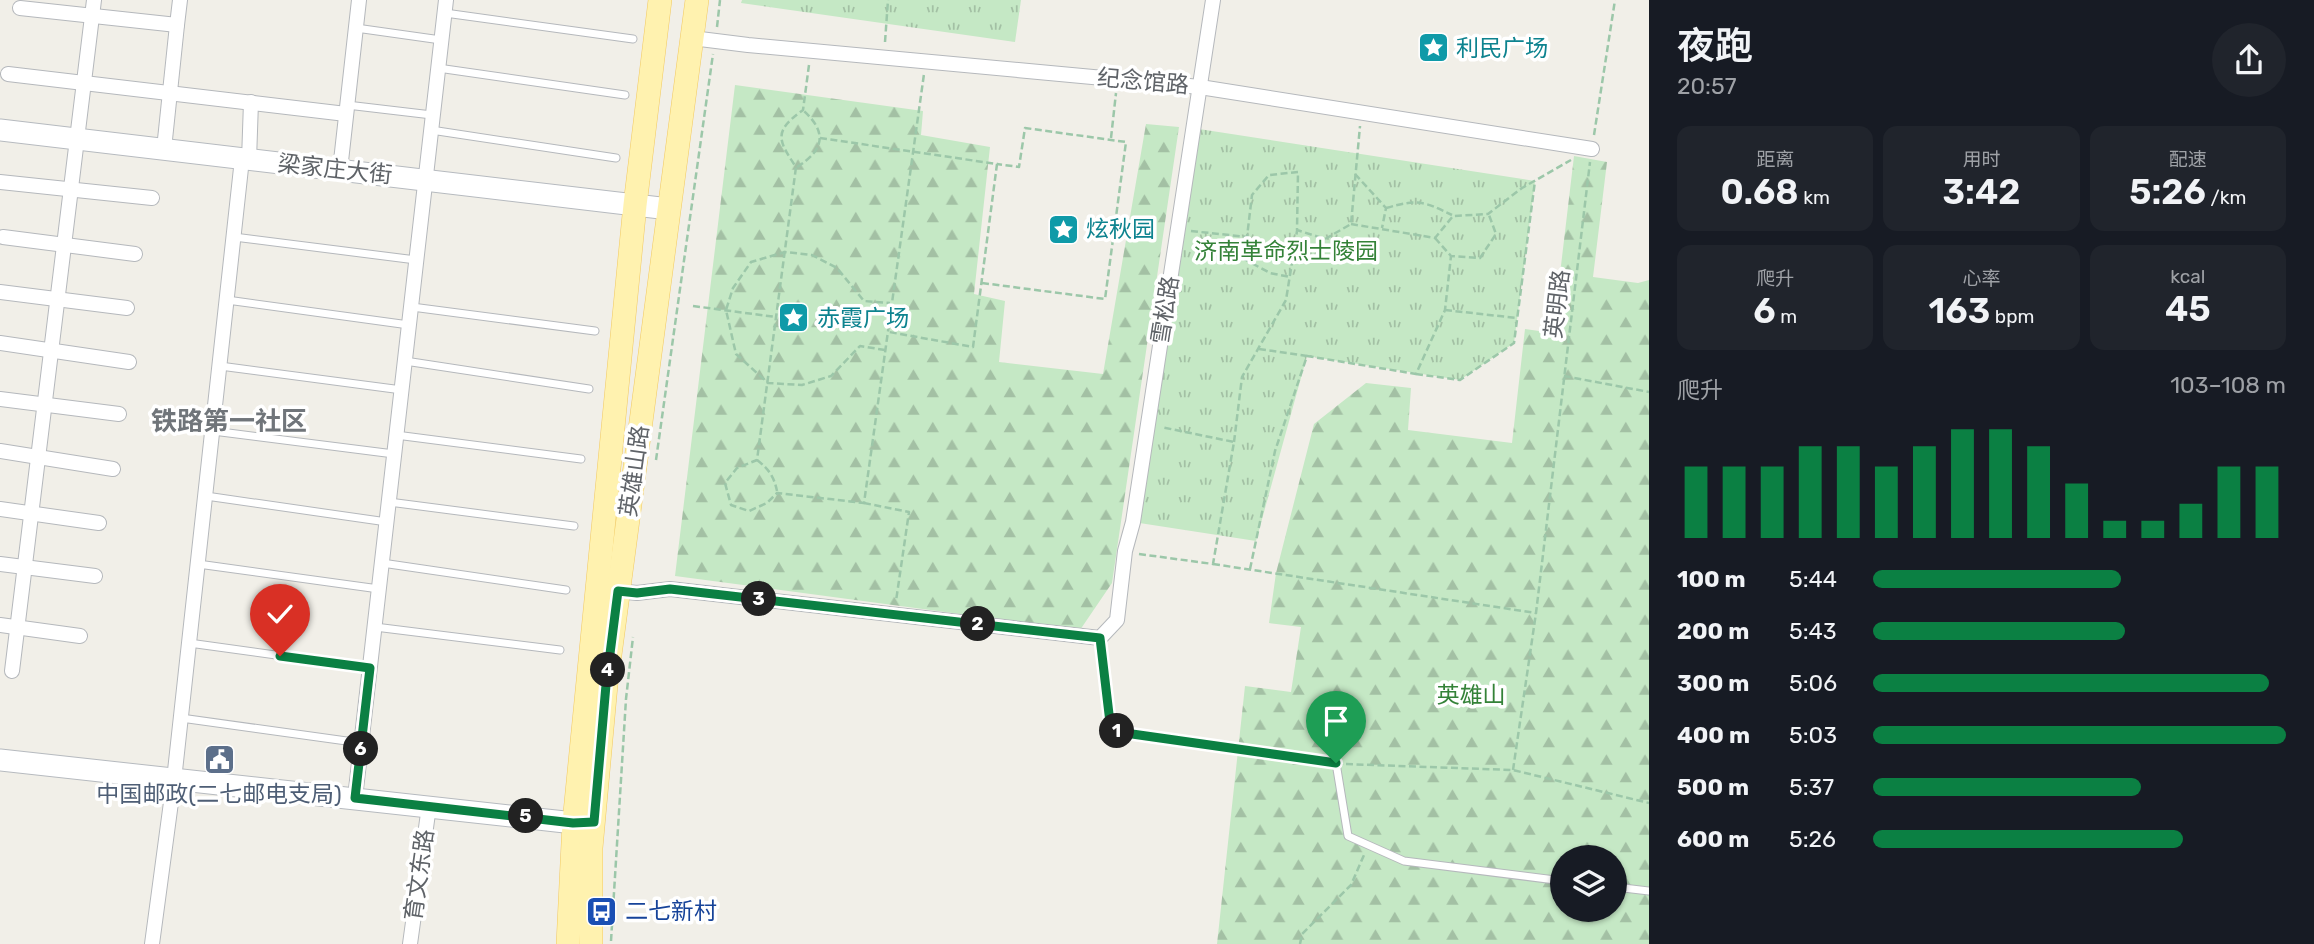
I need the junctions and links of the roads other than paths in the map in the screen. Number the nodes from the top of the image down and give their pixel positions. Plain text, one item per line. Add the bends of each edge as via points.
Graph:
1 (94, 0) edge
2 (180, 0) edge
3 (359, 0) edge
4 (660, 0) edge
5 (697, 0) edge
6 (1213, 0) edge
7 (446, 6) edge
8 (20, 8) dead end
9 (92, 16) junction
10 (177, 24) junction
11 (356, 28) junction
12 (633, 39) dead end
13 (442, 40) junction
14 (704, 40) junction
15 (439, 68) junction
16 (8, 74) dead end
17 (85, 82) junction
18 (1199, 86) junction
19 (170, 92) junction
20 (625, 95) dead end
21 (251, 102) junction
22 (346, 110) junction
23 (432, 122) junction
24 (0, 130) edge
25 (78, 139) junction
26 (163, 149) junction
27 (1592, 149) road end
28 (616, 158) dead end
29 (245, 159) junction
30 (340, 170) junction
31 (425, 180) junction
32 (0, 182) edge
33 (71, 190) junction
34 (152, 198) dead end
35 (635, 205) junction
36 (669, 209) junction
37 (4, 237) dead end
38 (234, 237) junction
39 (65, 244) junction
40 (135, 254) dead end
41 (416, 260) junction
42 (0, 292) edge
43 (58, 298) junction
44 (227, 300) junction
45 (411, 307) junction
46 (127, 308) dead end
47 (409, 325) junction
48 (595, 331) dead end
49 (0, 343) edge
50 (52, 349) junction
51 (405, 361) junction
52 (129, 362) dead end
53 (220, 366) junction
54 (589, 389) dead end
55 (401, 390) junction
56 (0, 399) edge
57 (45, 405) junction
58 (120, 414) dead end
59 (213, 431) junction
60 (397, 435) junction
61 (0, 452) edge
62 (394, 454) junction
63 (38, 457) junction
64 (581, 459) dead end
65 (113, 469) dead end
66 (206, 496) junction
67 (389, 502) junction
68 (0, 509) edge
69 (31, 514) junction
70 (387, 522) junction
71 (99, 523) dead end
72 (573, 526) dead end
73 (382, 563) junction
74 (0, 564) edge
75 (198, 564) junction
76 (24, 567) junction
77 (95, 576) dead end
78 (379, 589) junction
79 (566, 590) dead end
80 (618, 591) junction
81 (0, 625) edge
82 (17, 627) junction
83 (375, 627) junction
84 (80, 636) dead end
85 (1100, 638) junction
86 (189, 643) junction
87 (560, 650) dead end
88 (370, 668) junction
89 (12, 671) dead end
90 (181, 718) junction
91 (361, 743) junction
92 (0, 760) edge
93 (174, 780) junction
94 (355, 798) junction
95 (429, 806) junction
96 (584, 822) junction
97 (1550, 879) edge
98 (1627, 888) edge
99 (1649, 891) edge
100 (565, 940) edge
101 (152, 944) edge
102 (410, 944) edge
103 (591, 944) edge

1 - 9 street
2 - 10 street
3 - 11 street
4 - 35 main road, 英雄山路
5 - 14 main road, 英雄山路
6 - 18 street, 雪松路
7 - 12 lane
7 - 13 street
8 - 9 street
9 - 10 street
9 - 17 street
10 - 19 street
11 - 13 lane
11 - 22 street
13 - 15 street
14 - 18 street, 纪念馆路
14 - 36 main road, 英雄山路
15 - 20 lane
15 - 23 street
16 - 17 street
17 - 19 street
17 - 25 street
18 - 27 street, 纪念馆路
18 - 85 street, 雪松路 via 1117,620
19 - 21 street
19 - 26 street
21 - 22 street
21 - 29 street
22 - 23 lane
22 - 30 street
23 - 28 lane
23 - 31 street
24 - 25 street, 梁家庄大街
25 - 26 street, 梁家庄大街
25 - 33 street
26 - 29 street, 梁家庄大街
29 - 30 street, 梁家庄大街
29 - 38 street
30 - 31 street, 梁家庄大街
31 - 35 street, 梁家庄大街
31 - 41 street
32 - 33 street
33 - 34 street
33 - 39 street
35 - 36 street, 梁家庄大街
35 - 96 main road, 英雄山路
36 - 80 main road, 英雄山路
37 - 39 street
38 - 41 lane
38 - 44 street
39 - 40 street
39 - 43 street
41 - 45 street
42 - 43 street
43 - 46 street
43 - 50 street
44 - 47 lane
44 - 53 street
45 - 47 street
45 - 48 lane
47 - 51 street
49 - 50 street
50 - 52 street
50 - 57 street
51 - 54 lane
51 - 55 street
53 - 55 lane
53 - 59 street
55 - 60 street
56 - 57 street
57 - 58 street
57 - 63 street
59 - 62 lane
59 - 66 street
60 - 62 street
60 - 64 lane
61 - 63 street
62 - 67 street
63 - 65 street
63 - 69 street
66 - 70 lane
66 - 75 street
67 - 70 street
67 - 72 lane
68 - 69 street
69 - 71 street
69 - 76 street
70 - 73 street
73 - 78 street
73 - 79 lane
74 - 76 street
75 - 78 lane
75 - 86 street
76 - 77 street
76 - 82 street
78 - 83 street
80 - 85 street via 670,589
80 - 96 main road, 英雄山路
81 - 82 street
82 - 84 street
82 - 89 street
83 - 87 lane
83 - 88 street
85 - 97 lane via 1111,731 1336,763 1348,836 1404,861
86 - 88 lane
86 - 90 street
88 - 91 street
90 - 91 lane
90 - 93 street
91 - 94 street
92 - 93 street
93 - 94 street
93 - 101 street
94 - 95 street
95 - 96 street
95 - 102 street, 育文东路
96 - 100 main road, 英雄山路
96 - 103 main road, 英雄山路
98 - 99 lane

